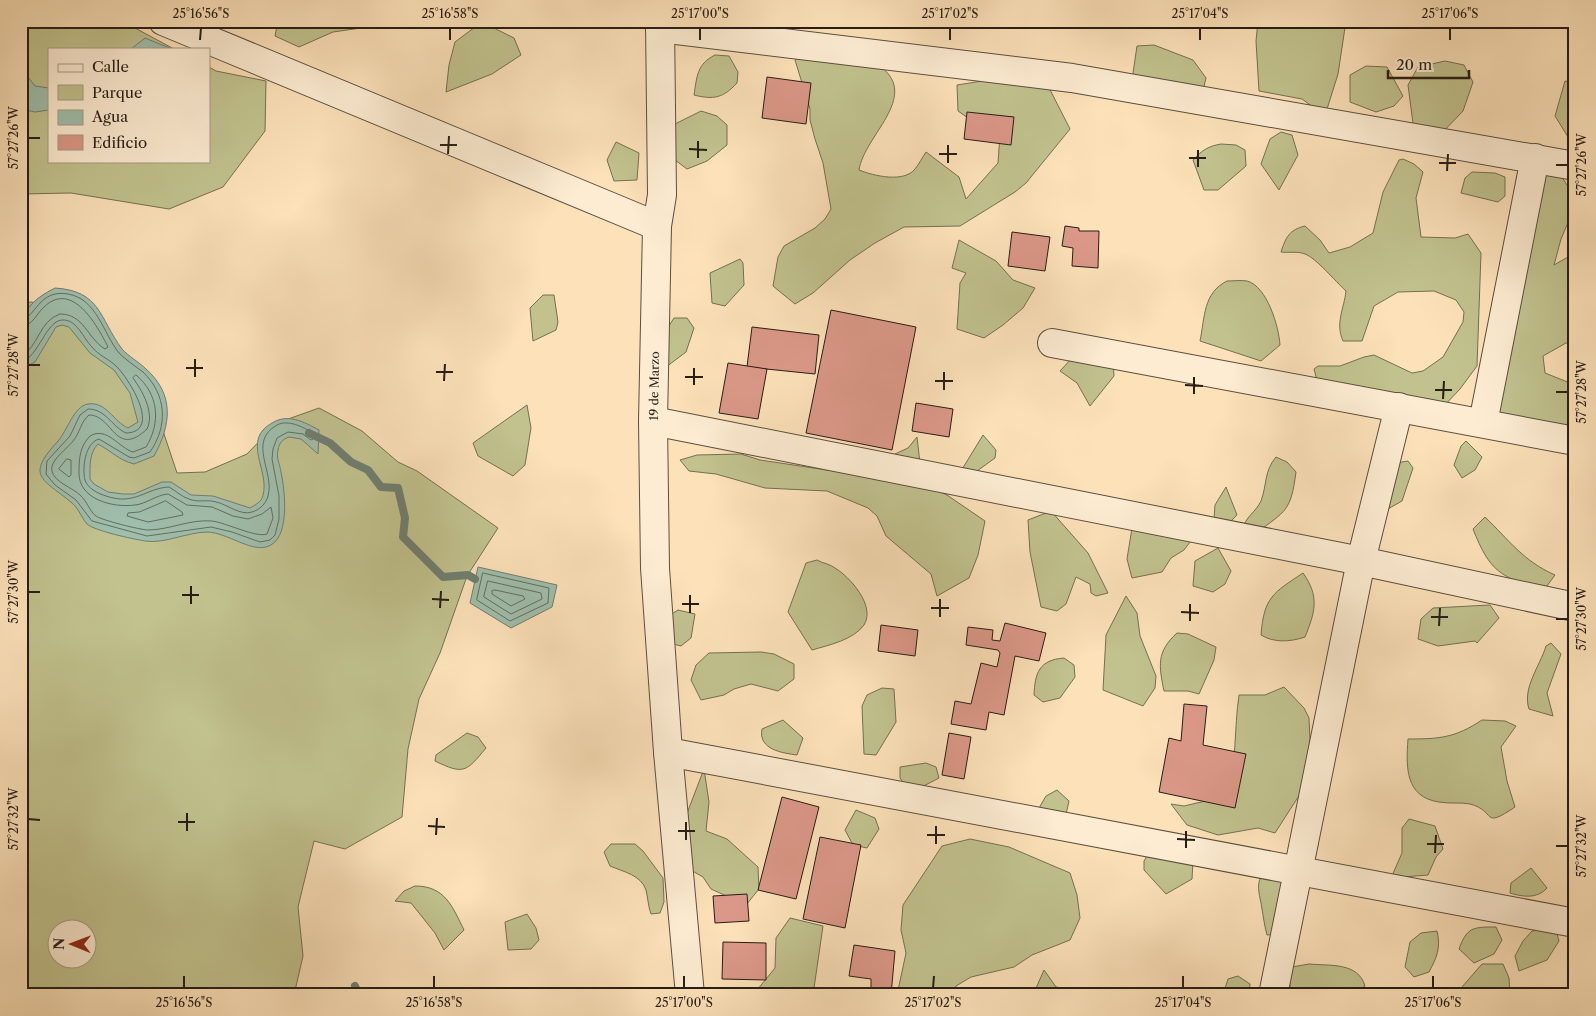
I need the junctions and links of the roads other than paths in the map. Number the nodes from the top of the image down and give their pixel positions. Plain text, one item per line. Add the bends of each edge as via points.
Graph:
1 (163, 21) edge
2 (660, 24) edge
3 (1535, 158) junction
4 (1575, 166) edge
5 (657, 226) junction
6 (1052, 342) dead end
7 (1399, 407) junction
8 (653, 422) junction
9 (1484, 423) junction
10 (1575, 441) edge
11 (1361, 561) junction
12 (1575, 607) edge
13 (668, 752) junction
14 (1298, 869) junction
15 (1575, 922) edge
16 (690, 995) edge
17 (1273, 995) edge

1 - 5 street
2 - 3 street via 1072,78
2 - 5 street, 19 de Marzo via 662,195
3 - 4 street
3 - 9 street
5 - 8 street, 19 de Marzo
6 - 7 street
7 - 9 street
7 - 11 street
8 - 11 street
8 - 13 street, 19 de Marzo via 655,568
9 - 10 street
11 - 12 street
11 - 14 street
13 - 14 street
13 - 16 street, 19 de Marzo
14 - 15 street
14 - 17 street

